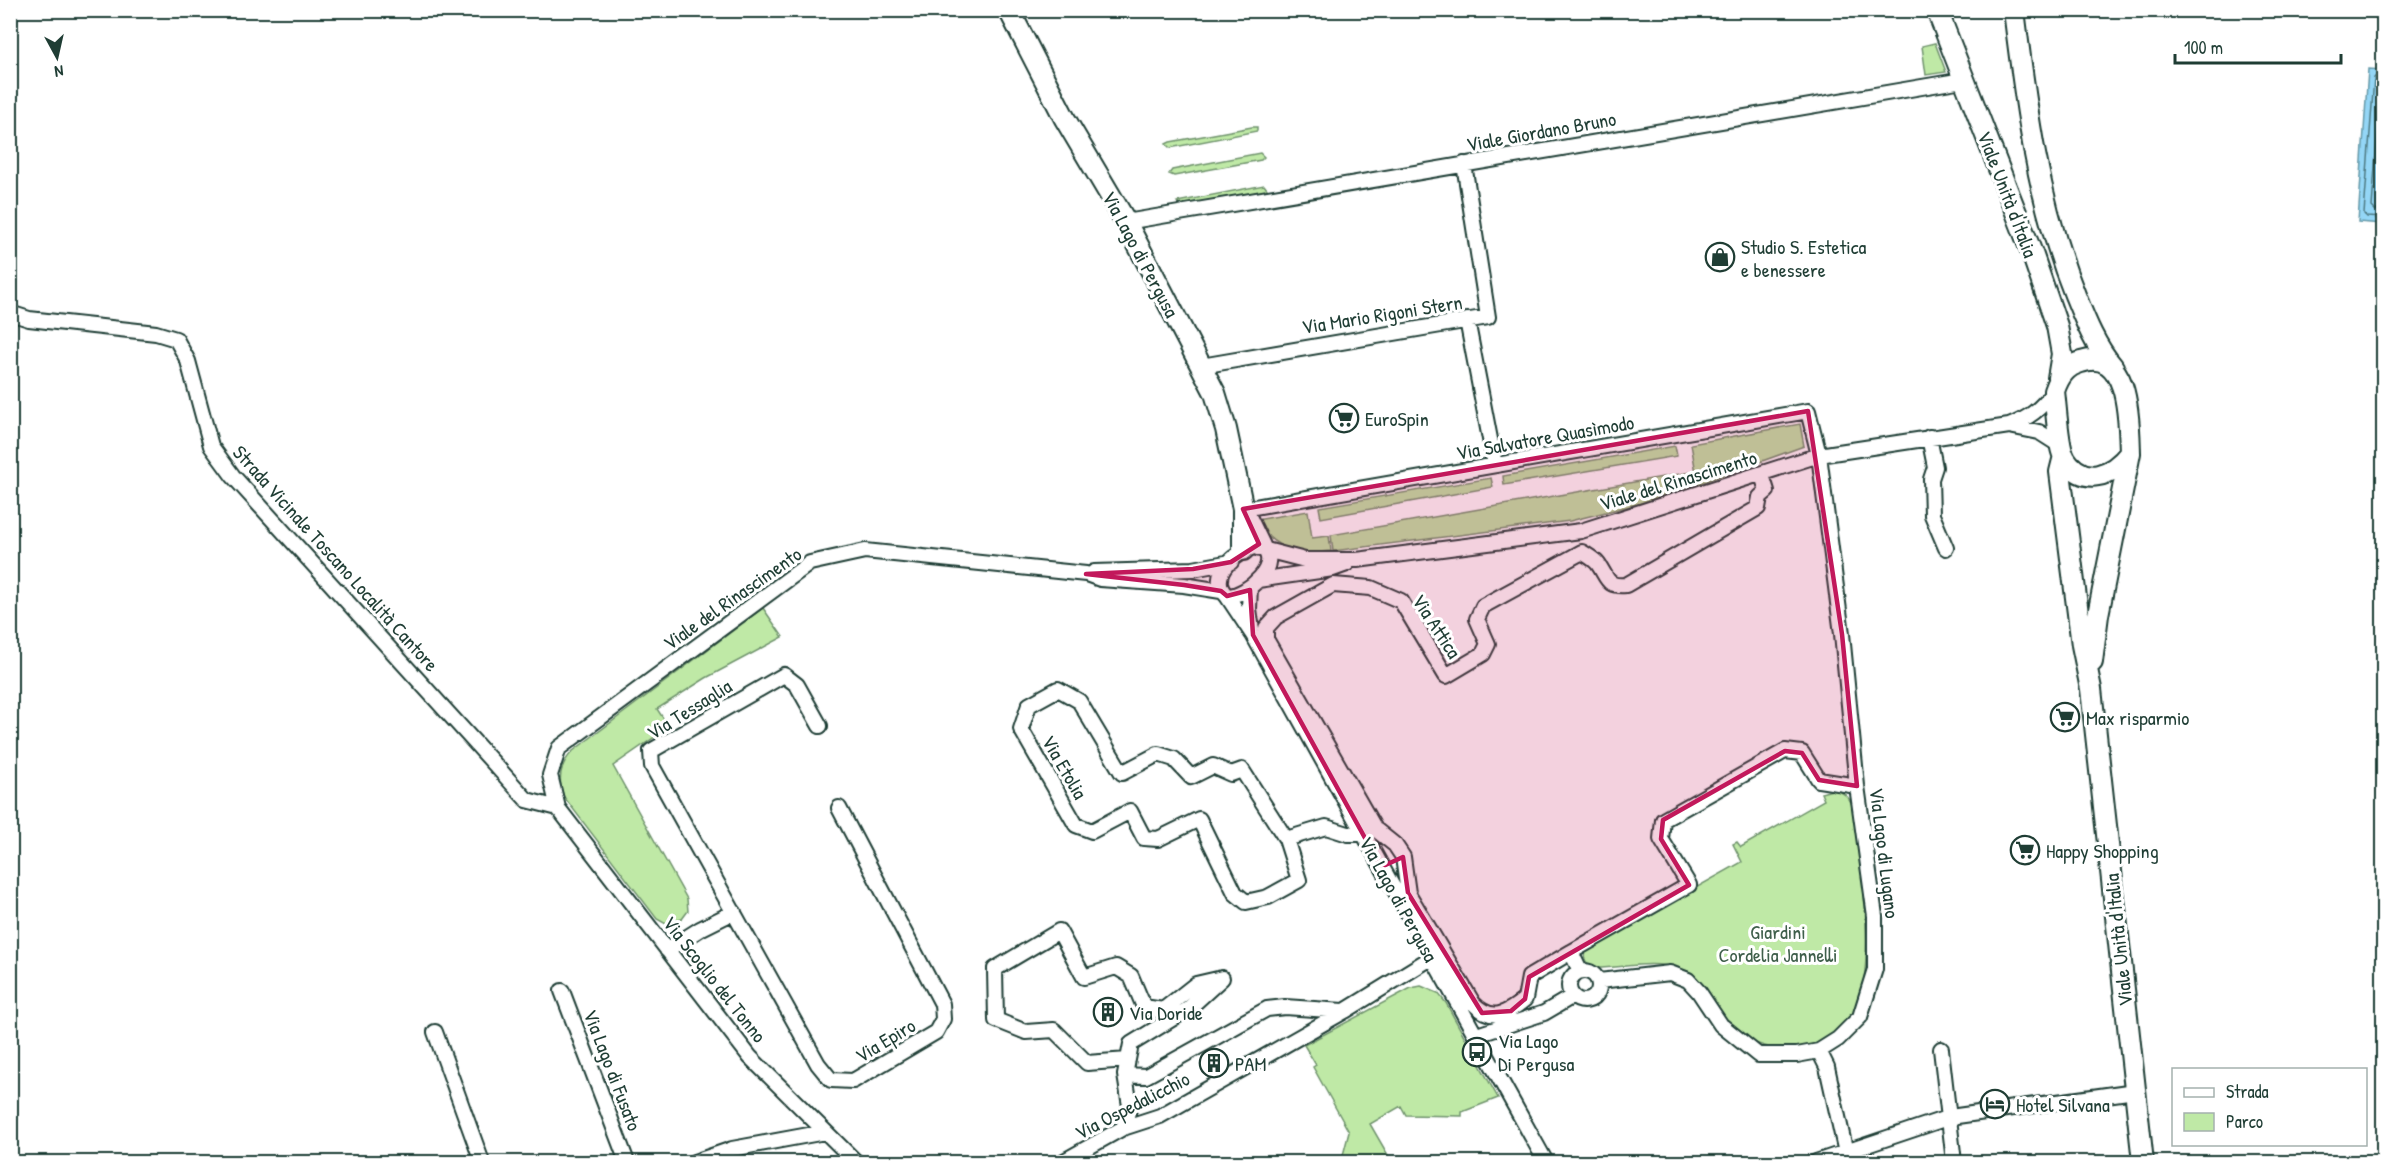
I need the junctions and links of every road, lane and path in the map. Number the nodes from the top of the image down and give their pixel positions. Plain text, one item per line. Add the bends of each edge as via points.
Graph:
1 (1009, 10) edge
2 (2014, 10) edge
3 (1938, 11) edge
4 (1963, 80) junction
5 (1464, 164) junction
6 (1126, 222) junction
7 (10, 313) edge
8 (1467, 320) junction
9 (1201, 366) junction
10 (2114, 369) junction
11 (2056, 386) junction
12 (1823, 408) dead end
13 (1808, 411) junction
14 (2009, 426) junction
15 (1929, 437) junction
16 (2062, 451) junction
17 (2130, 453) junction
18 (1819, 455) junction
19 (1495, 465) junction
20 (1762, 475) junction
21 (1243, 509) junction
22 (1946, 548) dead end
23 (1250, 552) junction
24 (1357, 560) junction
25 (1086, 574) junction
26 (1254, 583) junction
27 (1224, 593) junction
28 (1253, 635) junction
29 (2089, 682) junction
30 (820, 726) dead end
31 (1857, 786) junction
32 (558, 808) junction
33 (839, 808) dead end
34 (1364, 834) junction
35 (1286, 839) junction
36 (1403, 857) junction
37 (1381, 867) junction
38 (734, 912) junction
39 (667, 950) junction
40 (1571, 952) junction
41 (1431, 958) junction
42 (1580, 971) junction
43 (1599, 981) junction
44 (562, 991) dead end
45 (1573, 996) junction
46 (1345, 1011) junction
47 (435, 1032) dead end
48 (1477, 1035) junction
49 (1941, 1049) dead end
50 (1819, 1051) junction
51 (1128, 1060) junction
52 (1125, 1075) junction
53 (2135, 1091) junction
54 (1950, 1117) junction
55 (1123, 1128) junction
56 (825, 1132) junction
57 (1847, 1157) edge
58 (482, 1162) edge
59 (627, 1162) edge
60 (694, 1162) edge
61 (856, 1162) edge
62 (1062, 1162) edge
63 (1546, 1162) edge
64 (1816, 1162) edge
65 (1954, 1162) edge
66 (2143, 1162) edge

1 - 6 main road, Via Lago di Pergusa via 1065,119
2 - 10 main road, Viale Unità d'Italia via 2033,152 2058,249 2086,323
3 - 4 main road, Viale Unità d'Italia
4 - 5 street, Viale Giordano Bruno
4 - 11 main road, Viale Unità d'Italia via 2057,326 2062,354
5 - 6 street, Viale Giordano Bruno
5 - 8 street, Via Mario Rigoni Stern via 1488,316
6 - 9 main road, Via Lago di Pergusa
7 - 32 street, Strada Vicinale Toscano Località Cantore via 176,339 188,361 211,446 234,476 527,800
8 - 9 street, Via Mario Rigoni Stern
8 - 19 street
9 - 21 main road, Via Lago di Pergusa via 1215,393 1226,429
10 - 11 main road via 2103,361 2090,359 2070,365
10 - 17 main road, Viale Unità d'Italia via 2125,392
11 - 14 street, Viale del Rinascimento via 2043,406
11 - 16 main road, Viale Unità d'Italia
12 - 13 street, Via Salvatore Quasìmodo
13 - 18 street
13 - 19 street, Via Salvatore Quasìmodo
14 - 15 street, Viale del Rinascimento
14 - 16 street, Viale del Rinascimento via 2039,432
15 - 18 street, Viale del Rinascimento
15 - 22 street via 1935,467 1930,479 1932,515
16 - 17 main road via 2077,470 2090,476 2105,475 2120,466
16 - 29 main road, Viale Unità d'Italia via 2060,472
17 - 29 main road, Viale Unità d'Italia
18 - 20 street, Viale del Rinascimento
18 - 31 street, Via Lago di Lugano
19 - 21 street, Via Salvatore Quasìmodo
20 - 24 street, Viale del Rinascimento via 1581,531
20 - 36 street, Via Attica via 1767,491 1760,497 1758,508 1626,585 1616,586 1606,580 1597,562 1582,552 1483,606 1478,619 1488,644 1483,654 1446,676 1401,601 1371,588 1333,585 1276,617 1266,628 1266,639 1376,830
21 - 23 main road, Via Lago di Pergusa
23 - 24 street via 1272,550 1305,560
23 - 25 street, Viale del Rinascimento via 1193,569 1101,570
23 - 26 street via 1268,564
23 - 27 street via 1220,574
24 - 26 street via 1332,569
25 - 27 street, Viale del Rinascimento via 1100,579 1184,585
25 - 32 street, Viale del Rinascimento via 865,551 810,563 559,748 550,775
26 - 27 street via 1242,593
26 - 28 street via 1249,609
27 - 28 street, Via Lago di Pergusa
28 - 34 street, Via Lago di Pergusa
29 - 53 main road, Viale Unità d'Italia
30 - 38 street, Via Tessaglia via 797,685 784,675 651,751 652,766
31 - 40 street via 1819,780 1802,753 1785,751 1663,820 1661,839 1689,885
31 - 50 street, Via Lago di Lugano via 1875,916 1875,969 1860,1017
32 - 39 street, Via Scoglio del Tonno
33 - 38 street, Via Epiro via 942,1004 943,1019 936,1032 853,1081 831,1080 818,1064
34 - 35 street via 1326,827
34 - 37 street, Via Lago di Pergusa
35 - 35 street, Via Etolia via 1242,770 1231,774 1213,766 1191,777 1174,759 1158,754 1122,772 1079,701 1058,689 1029,705 1021,729 1076,825 1092,831 1130,811 1144,838 1158,839 1199,819 1235,893 1246,902 1268,897 1299,880
36 - 37 street
36 - 40 street via 1408,893 1482,1013 1494,1016 1510,1011 1525,999 1529,976
37 - 41 street, Via Lago di Pergusa
38 - 39 street
39 - 56 street, Via Scoglio del Tonno via 750,1057
40 - 42 street
41 - 46 street, Via Ospedalicchio
41 - 48 street, Via Lago di Pergusa
42 - 43 street via 1593,974
42 - 45 street via 1569,982
43 - 45 street via 1592,999 1582,1001
43 - 50 street, Via Lago di Lugano via 1670,973 1688,980 1721,1025 1758,1055
44 - 59 street, Via Lago di Fusato
45 - 48 street via 1544,1013
46 - 52 street via 1267,1009 1146,1076
46 - 55 street, Via Ospedalicchio via 1160,1116
47 - 58 street
48 - 63 street, Via Lago di Pergusa
49 - 54 street
50 - 57 street via 1827,1067
51 - 51 street via 1088,1063 1054,1030 1026,1032 996,1020 995,969 1059,930 1084,977 1116,967 1131,976 1144,1007 1163,1010 1196,984 1222,978 1188,1009 1131,1044
51 - 52 street
52 - 55 street via 1130,1106
53 - 54 street
53 - 66 main road, Viale Unità d'Italia
54 - 57 street
54 - 65 street
55 - 62 street, Via Ospedalicchio
56 - 60 street via 732,1149
56 - 61 street, Via Scoglio del Tonno
57 - 64 street

